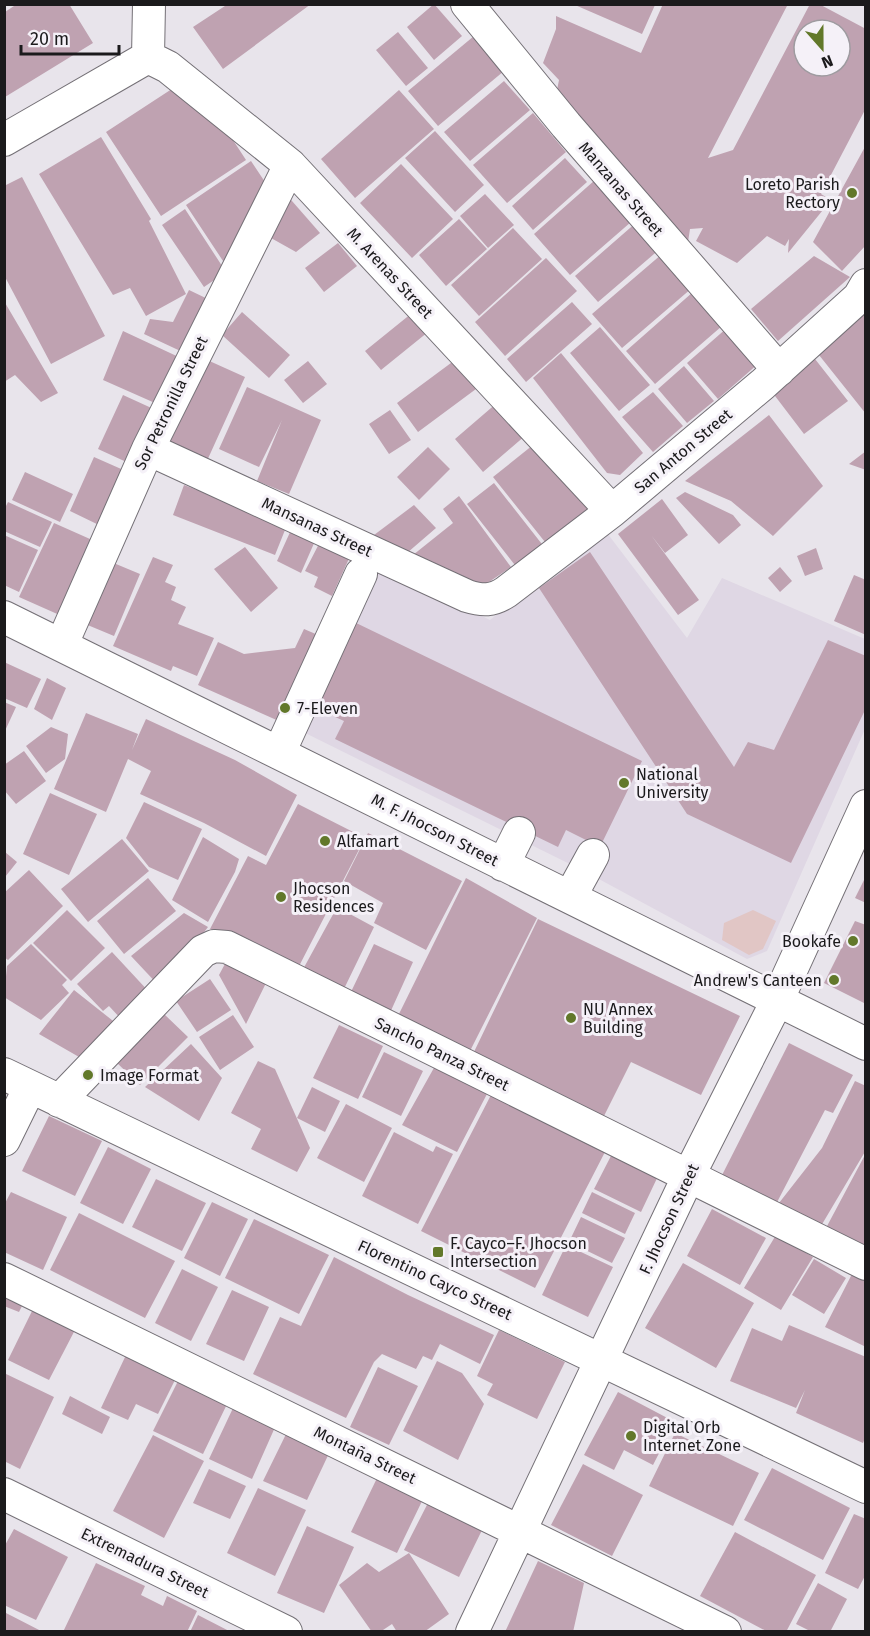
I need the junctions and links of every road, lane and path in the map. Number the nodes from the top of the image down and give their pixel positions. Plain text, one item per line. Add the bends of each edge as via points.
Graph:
1 (149, 4) edge
2 (467, 4) edge
3 (148, 57) junction
4 (4, 140) edge
5 (290, 165) junction
6 (866, 285) edge
7 (779, 370) junction
8 (147, 449) junction
9 (612, 511) junction
10 (361, 574) dead end
11 (487, 600) joint
12 (4, 617) edge
13 (62, 644) junction
14 (279, 753) junction
15 (863, 817) edge
16 (519, 833) dead end
17 (593, 855) dead end
18 (503, 865) junction
19 (570, 897) junction
20 (777, 1001) junction
21 (866, 1044) edge
22 (17, 1080) edge
23 (59, 1101) junction
24 (4, 1140) edge
25 (688, 1177) junction
26 (866, 1264) edge
27 (4, 1279) edge
28 (603, 1360) junction
29 (866, 1487) edge
30 (4, 1494) edge
31 (520, 1532) junction
32 (286, 1632) edge
33 (472, 1632) edge
34 (725, 1632) edge

1 - 3 street
2 - 7 street, Manzanas Street via 566,125
3 - 4 street
3 - 5 street, M. Arenas Street via 168,68
5 - 8 street, Sor Petronilla Street
5 - 9 street, M. Arenas Street
6 - 7 street, San Anton Street via 859,297
7 - 9 street, San Anton Street
8 - 11 street, Mansanas Street via 467,596
8 - 13 street, Sor Petronilla Street
9 - 11 street, San Anton Street via 506,592
10 - 14 street
12 - 13 street, M. F. Jhocson Street
13 - 14 street, M. F. Jhocson Street
14 - 18 street, M. F. Jhocson Street
15 - 20 street, F. Jhocson Street
16 - 18 street
17 - 19 street
18 - 19 street, M. F. Jhocson Street
19 - 20 street, M. F. Jhocson Street
20 - 21 street, M. F. Jhocson Street
20 - 25 street, F. Jhocson Street
22 - 23 street, Florentino Cayco Street
22 - 24 street
23 - 25 street, Sancho Panza Street via 203,951 214,946 227,947
23 - 28 street, Florentino Cayco Street
25 - 26 street, Sancho Panza Street
25 - 28 street, F. Jhocson Street
27 - 31 street, Montaña Street
28 - 29 street, Florentino Cayco Street
28 - 31 street, F. Jhocson Street
30 - 32 street, Extremadura Street
31 - 33 street, F. Jhocson Street
31 - 34 street, Montaña Street

